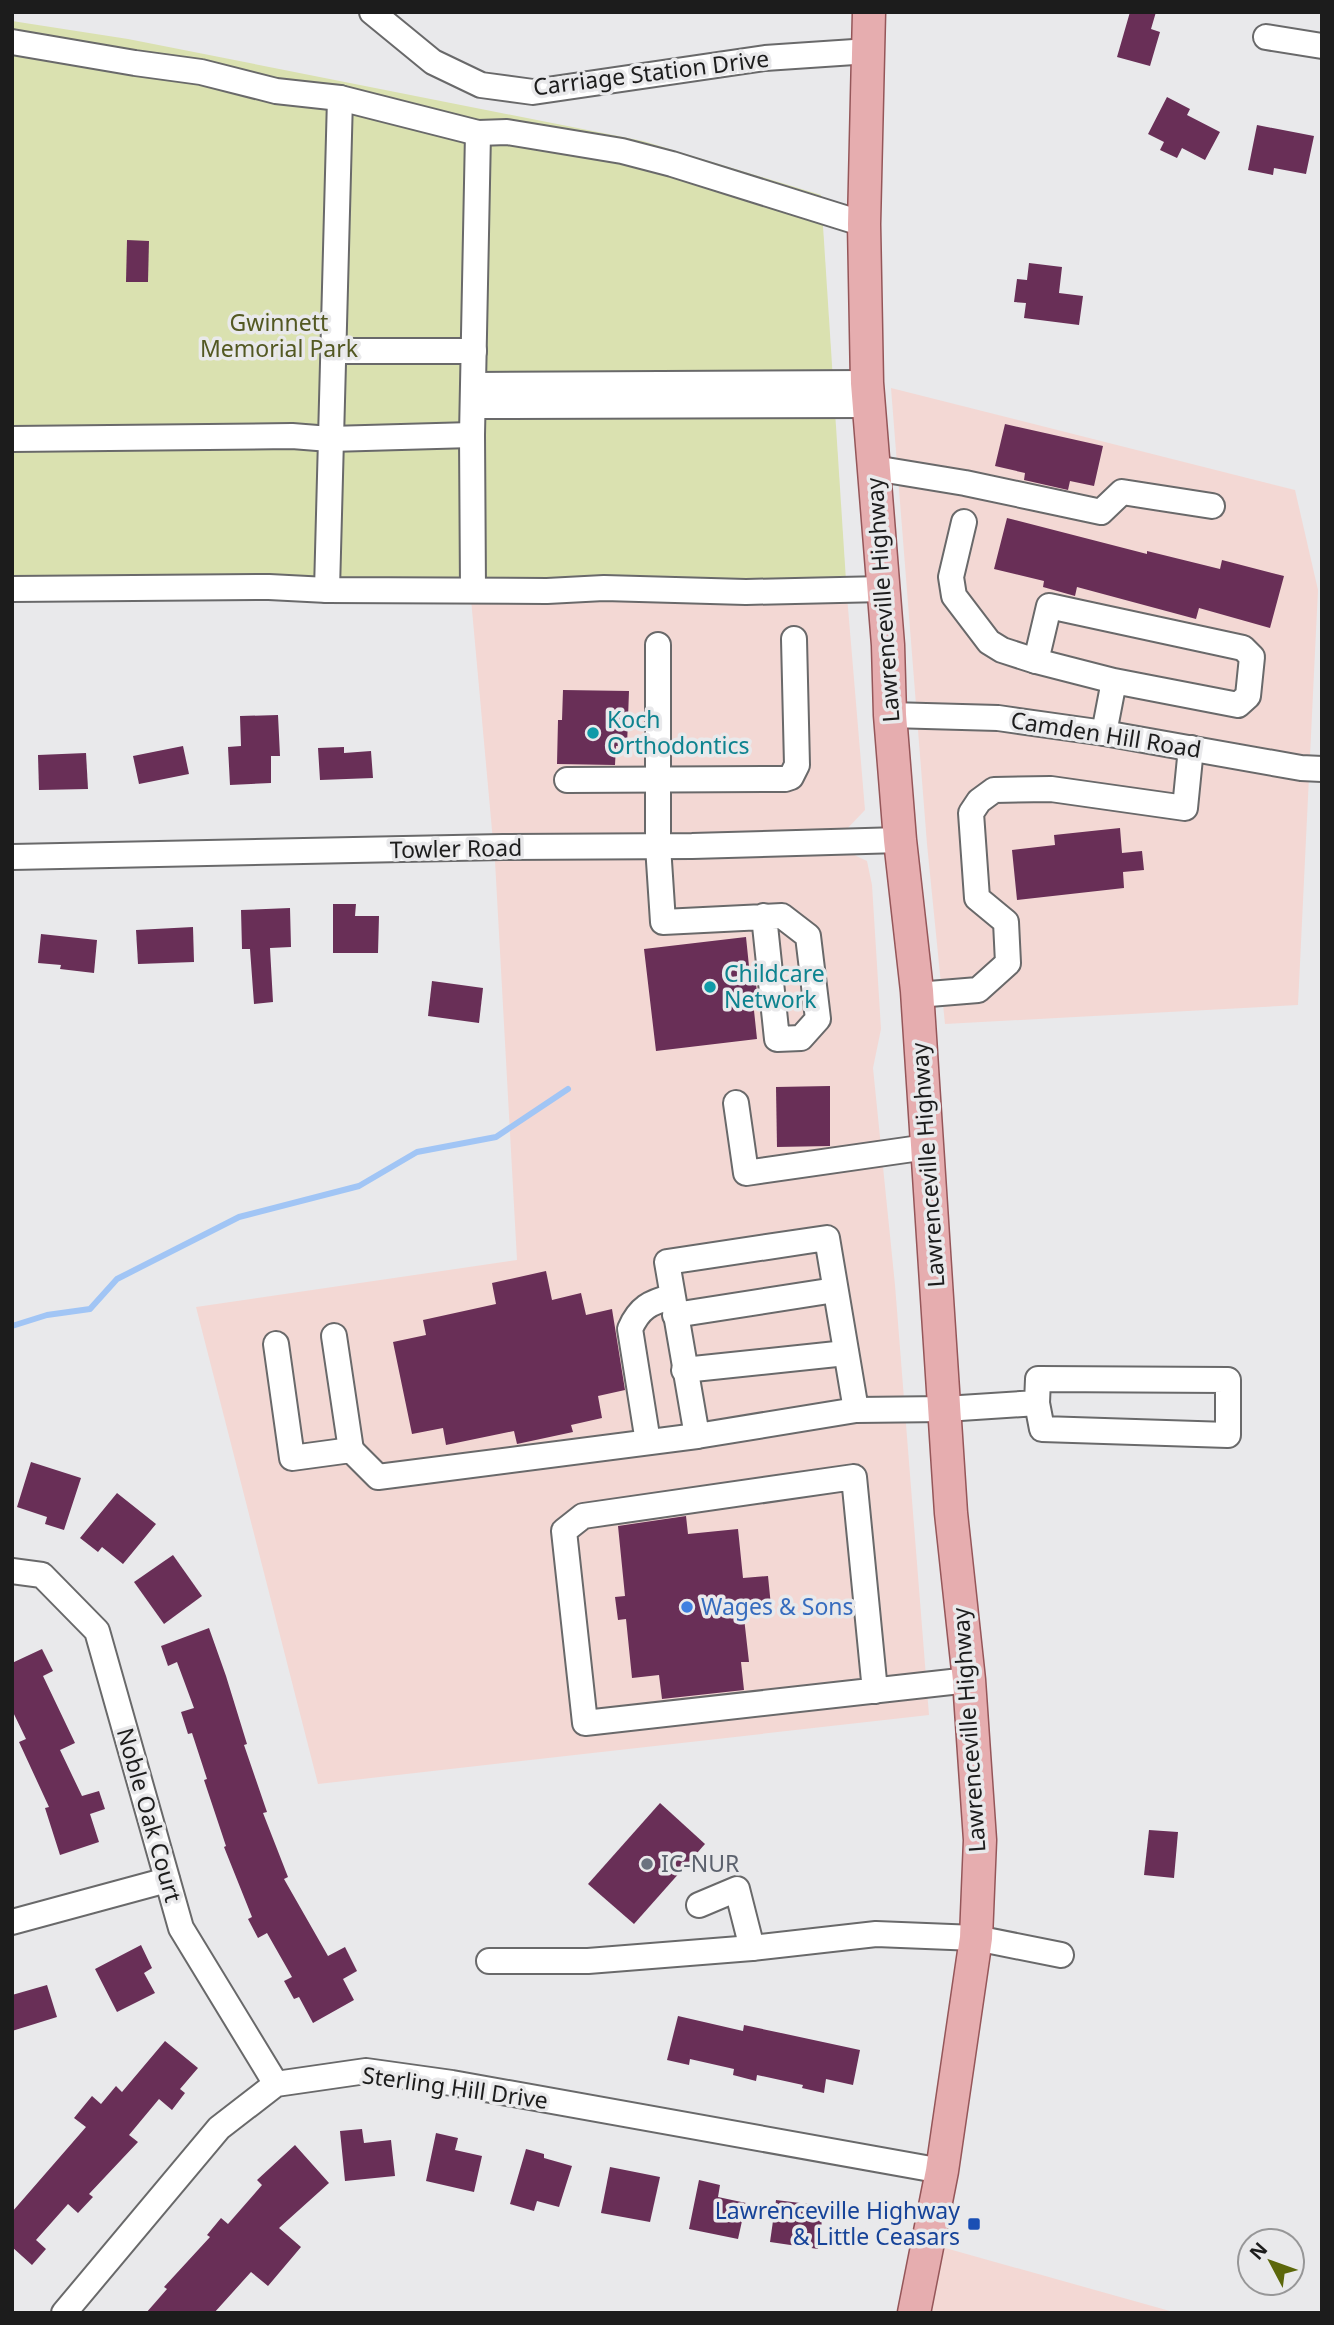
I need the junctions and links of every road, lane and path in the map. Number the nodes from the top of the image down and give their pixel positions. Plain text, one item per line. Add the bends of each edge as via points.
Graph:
1 (372, 12) edge
2 (869, 12) edge
3 (1266, 37) dead end
4 (12, 42) edge
5 (1322, 46) edge
6 (869, 51) junction
7 (340, 98) junction
8 (478, 133) junction
9 (864, 224) junction
10 (335, 351) junction
11 (474, 351) junction
12 (868, 394) junction
13 (473, 396) junction
14 (472, 435) junction
15 (12, 439) edge
16 (330, 439) junction
17 (874, 468) junction
18 (1212, 506) dead end
19 (964, 522) dead end
20 (12, 589) edge
21 (473, 589) junction
22 (884, 589) junction
23 (327, 590) junction
24 (794, 639) dead end
25 (658, 645) dead end
26 (1036, 661) junction
27 (1114, 681) junction
28 (890, 715) junction
29 (1104, 733) junction
30 (1191, 748) junction
31 (1322, 769) edge
32 (567, 780) dead end
33 (658, 780) junction
34 (900, 840) junction
35 (658, 846) junction
36 (12, 857) edge
37 (764, 916) junction
38 (917, 995) junction
39 (736, 1104) dead end
40 (927, 1147) junction
41 (835, 1290) junction
42 (674, 1306) junction
43 (334, 1336) dead end
44 (276, 1344) dead end
45 (846, 1353) junction
46 (684, 1370) junction
47 (1037, 1403) junction
48 (945, 1409) junction
49 (856, 1410) junction
50 (697, 1436) junction
51 (648, 1442) junction
52 (351, 1450) junction
53 (12, 1571) edge
54 (969, 1680) junction
55 (875, 1692) junction
56 (167, 1880) junction
57 (699, 1905) dead end
58 (12, 1922) edge
59 (976, 1938) junction
60 (752, 1948) junction
61 (1061, 1955) dead end
62 (488, 1961) dead end
63 (276, 2084) junction
64 (942, 2171) junction
65 (64, 2313) edge
66 (914, 2313) edge

1 - 6 street, Carriage Station Drive via 433,62 481,85 533,92 765,58
2 - 6 main road, Lawrenceville Highway
3 - 5 street
4 - 7 street via 201,72 276,91
6 - 9 main road, Lawrenceville Highway
7 - 8 street
7 - 10 street
8 - 9 street via 507,132 622,151
8 - 11 street
9 - 12 main road, Lawrenceville Highway
10 - 11 street
10 - 16 street
11 - 13 street
12 - 13 street
12 - 17 main road, Lawrenceville Highway
13 - 14 street
14 - 16 street
14 - 21 street
15 - 16 street
16 - 23 street
17 - 18 street via 1101,512 1122,492
17 - 22 main road, Lawrenceville Highway
19 - 26 street via 951,577 954,596 989,642
20 - 23 street
21 - 22 street
21 - 23 street
22 - 28 main road, Lawrenceville Highway
24 - 33 street via 797,765 791,777
25 - 33 street
26 - 27 street
26 - 27 street via 1049,606 1243,648 1252,657 1248,696 1238,705
27 - 29 street
28 - 29 street, Camden Hill Road via 998,718
28 - 34 main road, Lawrenceville Highway
29 - 30 street, Camden Hill Road
30 - 31 street, Camden Hill Road
30 - 38 street via 1185,808 1051,789 994,790 979,802 971,813 977,898 1006,922 1008,962 978,990
32 - 33 street
33 - 35 street
34 - 35 street, Towler Road
34 - 38 main road, Lawrenceville Highway
35 - 36 street, Towler Road
35 - 37 street via 663,922
37 - 37 street via 782,916 808,936 818,1019 801,1038 777,1039
38 - 40 main road, Lawrenceville Highway
39 - 40 street via 746,1173
40 - 48 main road, Lawrenceville Highway
41 - 42 street
41 - 42 street via 827,1238 667,1262
41 - 45 street
42 - 46 street
42 - 51 street via 644,1306 630,1329
43 - 52 street
44 - 52 street via 292,1458
45 - 46 street
45 - 49 street
46 - 50 street
47 - 47 street via 1038,1379 1228,1380 1228,1435 1042,1429
47 - 48 street
48 - 49 street
48 - 54 main road, Lawrenceville Highway
49 - 50 street
50 - 51 street
51 - 52 street via 378,1477
53 - 56 street, Noble Oak Court via 42,1574 97,1631
54 - 55 street
54 - 59 main road, Lawrenceville Highway via 980,1840
55 - 55 street via 585,1723 564,1531 583,1516 854,1477
56 - 58 street
56 - 63 street, Noble Oak Court via 181,1928
57 - 60 street via 737,1889
59 - 60 street via 876,1934
59 - 61 street
59 - 64 main road, Lawrenceville Highway
60 - 62 street via 589,1961
63 - 64 street, Sterling Hill Drive via 366,2071
63 - 65 street via 219,2129
64 - 66 main road, Lawrenceville Highway

